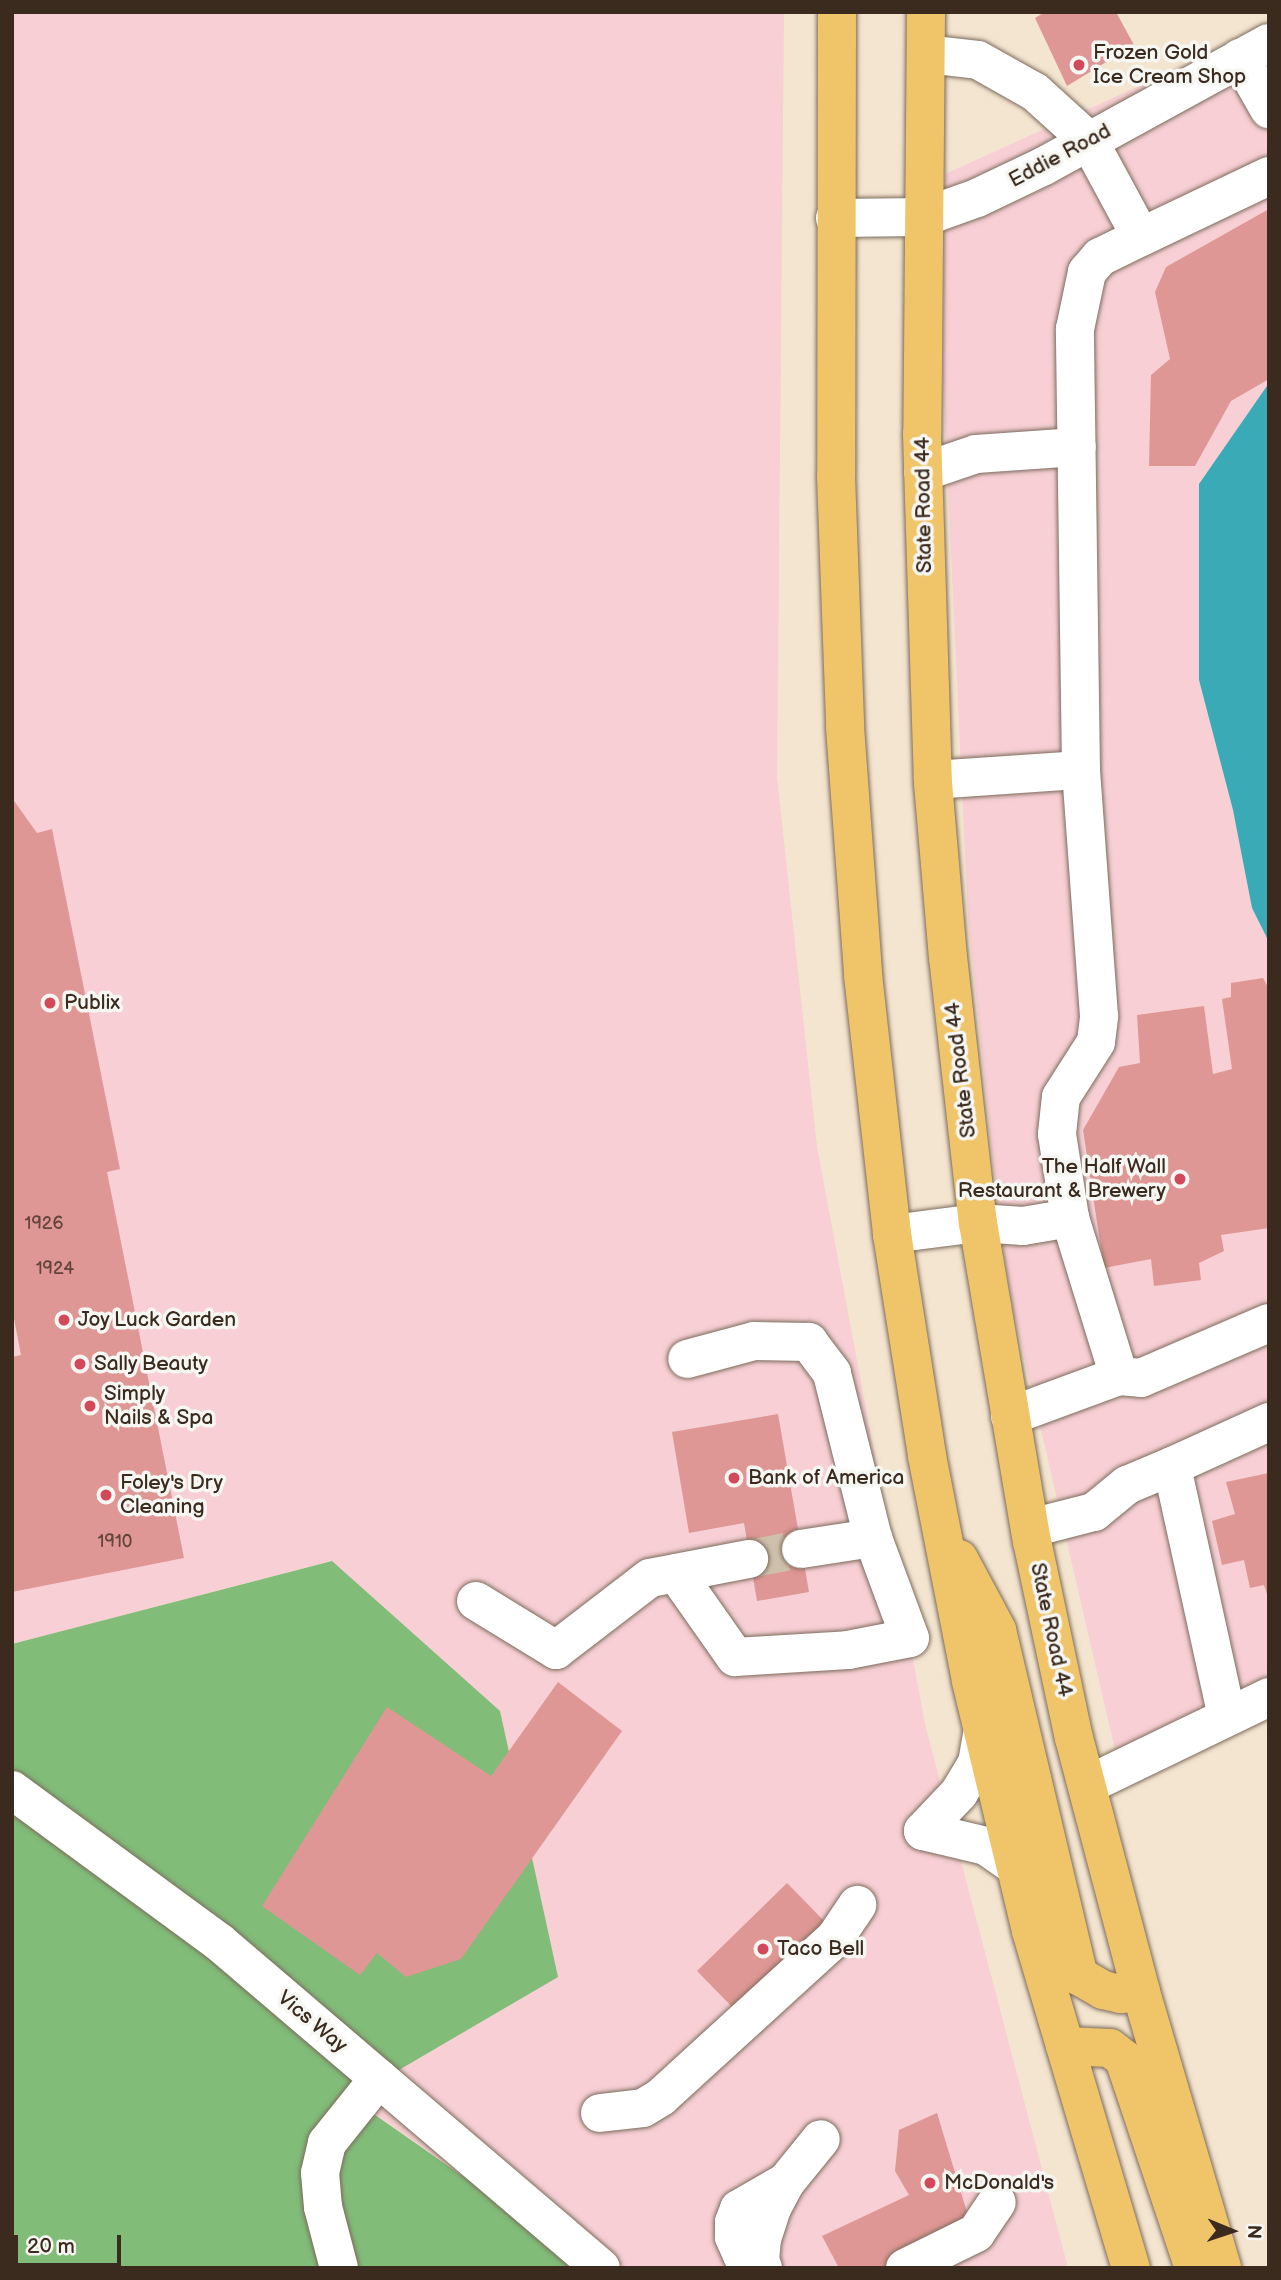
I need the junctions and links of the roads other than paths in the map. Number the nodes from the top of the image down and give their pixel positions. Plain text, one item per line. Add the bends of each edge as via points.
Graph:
1 (837, 12) edge
2 (926, 12) edge
3 (1254, 50) edge
4 (926, 54) junction
5 (1269, 109) edge
6 (1089, 141) junction
7 (1269, 176) edge
8 (924, 217) junction
9 (835, 218) junction
10 (1141, 237) junction
11 (1077, 447) junction
12 (923, 472) junction
13 (1081, 770) junction
14 (933, 779) junction
15 (1070, 1218) junction
16 (978, 1223) junction
17 (892, 1234) junction
18 (1269, 1323) edge
19 (687, 1359) dead end
20 (1119, 1376) junction
21 (1010, 1416) junction
22 (1269, 1422) edge
23 (1172, 1466) junction
24 (940, 1523) junction
25 (1031, 1528) junction
26 (873, 1538) junction
27 (801, 1549) tunnel mouth
28 (750, 1559) tunnel mouth
29 (676, 1573) junction
30 (476, 1601) dead end
31 (1269, 1697) edge
32 (1227, 1717) junction
33 (983, 1730) junction
34 (1087, 1785) junction
35 (12, 1790) edge
36 (1016, 1867) junction
37 (857, 1905) dead end
38 (1141, 1992) junction
39 (1065, 2046) junction
40 (379, 2078) junction
41 (600, 2113) dead end
42 (821, 2139) dead end
43 (786, 2182) junction
44 (997, 2202) dead end
45 (339, 2268) edge
46 (601, 2268) edge
47 (756, 2268) edge
48 (762, 2268) edge
49 (905, 2268) edge
50 (1131, 2268) edge
51 (1194, 2268) edge
52 (1222, 2268) edge

1 - 9 main road
2 - 4 main road, State Road 44
3 - 5 street
3 - 6 street, Eddie Road
4 - 6 street via 978,60 1035,92
4 - 8 main road, State Road 44
6 - 8 street, Eddie Road via 977,198
6 - 10 street
7 - 10 street
8 - 9 street, Eddie Road
8 - 12 main road, State Road 44
9 - 17 main road via 836,476 845,727 863,975
10 - 11 street via 1100,257 1087,272 1075,329
11 - 12 street via 976,454
11 - 13 street
12 - 14 main road, State Road 44
13 - 14 street
13 - 15 street via 1099,1016 1096,1042 1061,1097 1057,1134
14 - 16 main road, State Road 44
15 - 16 street via 1023,1226
15 - 20 street
16 - 17 street
16 - 21 main road, State Road 44
17 - 24 main road
18 - 20 street via 1140,1378
19 - 26 street via 754,1341 808,1342 832,1373
20 - 21 street
21 - 25 main road, State Road 44
22 - 23 street
23 - 25 street via 1127,1485 1094,1511
23 - 32 street
24 - 33 main road
24 - 38 main road via 997,1630 1079,1976 1103,1990
25 - 34 main road, State Road 44
26 - 27 street
26 - 29 street via 910,1638 848,1650 735,1657
28 - 29 street
29 - 30 street via 650,1578 556,1650
31 - 32 street
32 - 34 street
33 - 36 main road
33 - 36 street via 977,1763 959,1793 923,1831 986,1846
34 - 38 main road, State Road 44
35 - 40 street, Vics Way via 219,1942
36 - 39 main road
37 - 41 street via 835,1938 661,2097 643,2108
38 - 52 main road, State Road 44
39 - 50 main road
39 - 51 main road via 1110,2049 1124,2059
40 - 45 street via 327,2143 320,2173 323,2207
40 - 46 street, Vics Way
42 - 43 street
43 - 47 street via 739,2209 734,2222 734,2237 742,2255
43 - 48 street via 762,2239
44 - 49 street via 976,2233

